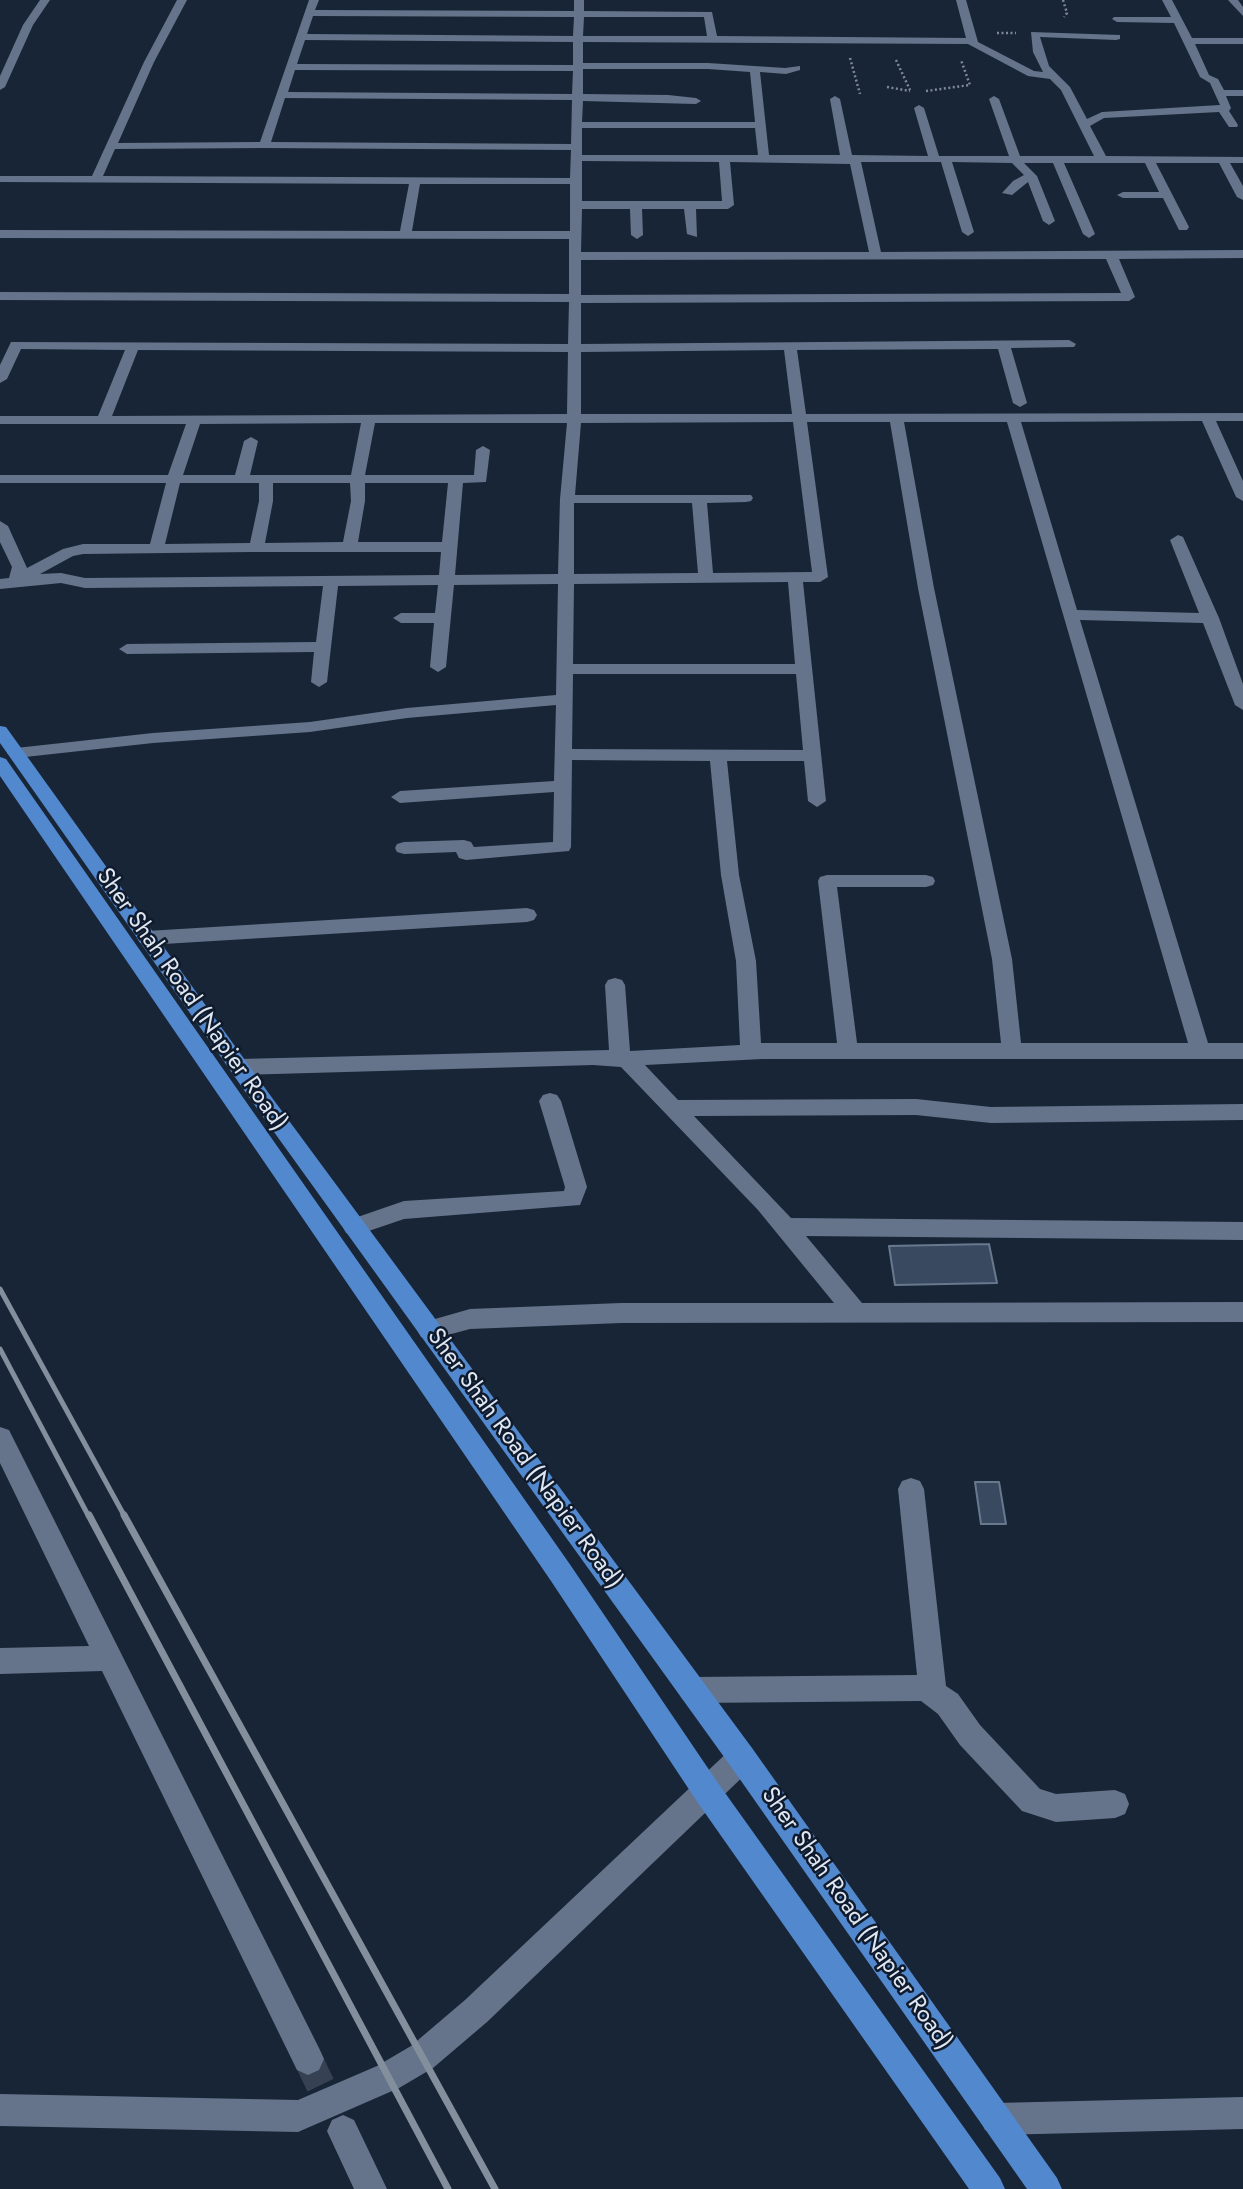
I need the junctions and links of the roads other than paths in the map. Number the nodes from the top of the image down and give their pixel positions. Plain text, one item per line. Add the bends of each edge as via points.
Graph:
1 (45, 0) edge
2 (181, 0) edge
3 (314, 0) edge
4 (579, 0) edge
5 (708, 0) edge
6 (961, 0) edge
7 (1167, 0) edge
8 (1243, 2) edge
9 (310, 12) junction
10 (1243, 13) edge
11 (579, 14) junction
12 (709, 14) junction
13 (1117, 19) dead end
14 (1177, 20) junction
15 (302, 37) junction
16 (1116, 37) dead end
17 (579, 40) junction
18 (710, 40) junction
19 (1188, 40) junction
20 (1243, 41) edge
21 (974, 43) junction
22 (439, 53) junction
23 (708, 66) junction
24 (292, 67) junction
25 (579, 67) junction
26 (796, 68) dead end
27 (755, 69) junction
28 (1054, 76) junction
29 (0, 87) edge
30 (1220, 93) junction
31 (1243, 93) edge
32 (282, 95) junction
33 (579, 97) junction
34 (660, 98) junction
35 (835, 99) dead end
36 (995, 99) dead end
37 (696, 102) dead end
38 (649, 107) dead end
39 (919, 108) dead end
40 (1226, 108) junction
41 (1079, 113) junction
42 (1098, 117) junction
43 (578, 125) junction
44 (760, 125) junction
45 (1085, 125) junction
46 (1233, 125) dead end
47 (264, 145) junction
48 (112, 146) junction
49 (577, 153) junction
50 (724, 159) junction
51 (765, 160) junction
52 (1058, 160) junction
53 (1102, 160) junction
54 (1149, 160) junction
55 (1223, 160) junction
56 (1243, 160) edge
57 (851, 161) junction
58 (940, 161) junction
59 (1016, 161) junction
60 (1243, 168) edge
61 (1031, 176) junction
62 (0, 179) edge
63 (96, 179) junction
64 (415, 180) junction
65 (576, 181) junction
66 (1008, 193) dead end
67 (1123, 195) dead end
68 (1167, 195) junction
69 (1243, 197) edge
70 (576, 205) junction
71 (636, 205) junction
72 (690, 205) junction
73 (1049, 221) dead end
74 (1183, 227) dead end
75 (968, 232) dead end
76 (0, 234) edge
77 (637, 234) dead end
78 (693, 234) dead end
79 (1089, 234) dead end
80 (405, 235) junction
81 (575, 235) junction
82 (1243, 254) edge
83 (574, 256) junction
84 (1111, 256) junction
85 (876, 257) junction
86 (0, 296) edge
87 (573, 298) junction
88 (1003, 344) junction
89 (1069, 344) dead end
90 (133, 346) junction
91 (790, 347) junction
92 (574, 348) junction
93 (0, 379) edge
94 (1020, 403) dead end
95 (1207, 417) junction
96 (1243, 417) edge
97 (573, 418) junction
98 (800, 418) junction
99 (896, 418) junction
100 (1013, 418) junction
101 (103, 419) junction
102 (195, 419) junction
103 (369, 419) junction
104 (0, 420) edge
105 (251, 440) dead end
106 (483, 450) dead end
107 (0, 479) edge
108 (456, 479) junction
109 (174, 480) junction
110 (241, 480) junction
111 (266, 480) junction
112 (357, 480) junction
113 (1243, 497) edge
114 (699, 498) junction
115 (746, 498) dead end
116 (567, 499) junction
117 (0, 526) edge
118 (1178, 540) dead end
119 (450, 547) junction
120 (350, 548) junction
121 (156, 549) junction
122 (250, 549) junction
123 (795, 577) junction
124 (706, 579) junction
125 (566, 580) junction
126 (446, 581) junction
127 (331, 582) junction
128 (8, 583) edge
129 (236, 583) junction
130 (1070, 615) junction
131 (401, 618) dead end
132 (442, 618) junction
133 (1211, 618) junction
134 (324, 647) junction
135 (127, 649) dead end
136 (438, 667) dead end
137 (565, 669) junction
138 (804, 669) junction
139 (319, 682) dead end
140 (564, 699) junction
141 (1243, 705) edge
142 (0, 730) edge
143 (563, 754) junction
144 (718, 755) junction
145 (812, 756) junction
146 (5, 759) edge
147 (563, 786) junction
148 (400, 797) dead end
149 (817, 801) dead end
150 (404, 848) dead end
151 (926, 881) dead end
152 (527, 915) dead end
153 (147, 938) junction
154 (615, 985) dead end
155 (848, 1051) junction
156 (1012, 1051) junction
157 (1200, 1051) junction
158 (1243, 1051) edge
159 (751, 1052) junction
160 (620, 1059) junction
161 (239, 1067) junction
162 (550, 1101) dead end
163 (674, 1108) junction
164 (1243, 1112) edge
165 (354, 1227) junction
166 (785, 1227) junction
167 (1243, 1231) edge
168 (855, 1311) junction
169 (1243, 1312) edge
170 (429, 1330) junction
171 (0, 1438) edge
172 (911, 1489) dead end
173 (108, 1658) junction
174 (0, 1661) edge
175 (692, 1690) junction
176 (933, 1693) junction
177 (743, 1758) junction
178 (708, 1793) junction
179 (1115, 1804) dead end
180 (308, 2059) tunnel mouth
181 (0, 2110) edge
182 (1243, 2113) edge
183 (996, 2119) junction
184 (343, 2131) tunnel mouth
185 (371, 2189) edge
186 (989, 2189) edge
187 (1046, 2189) edge

1 - 29 street via 28,25
2 - 48 street
3 - 9 street
4 - 11 street
5 - 12 street
6 - 21 street
7 - 14 street
8 - 10 street via 1233,0
9 - 11 street
9 - 15 street
11 - 12 street
11 - 17 street
12 - 18 street
13 - 14 street
14 - 19 street
15 - 22 street
15 - 24 street
16 - 28 street via 1035,34 1044,67
17 - 18 street
17 - 22 street
17 - 25 street
18 - 21 street
18 - 23 street
19 - 20 street
19 - 30 street via 1205,77 1214,81
21 - 28 street via 1032,74
22 - 24 street
22 - 25 street
23 - 25 street
23 - 27 street
24 - 32 street
25 - 33 street
26 - 27 street
27 - 44 street
28 - 41 street
30 - 31 street
30 - 40 street
32 - 33 street
32 - 47 street
33 - 34 street
33 - 43 street
34 - 37 street
34 - 38 street
35 - 57 street
36 - 59 street
39 - 58 street
40 - 42 street
40 - 46 street
41 - 42 street
41 - 45 street
42 - 45 street
43 - 44 street
43 - 49 street
44 - 51 street
45 - 53 street
47 - 48 street
47 - 49 street
48 - 63 street
49 - 50 street
49 - 65 street
50 - 51 street
50 - 72 street via 728,205
51 - 57 street
52 - 53 street
52 - 59 street
52 - 79 street
53 - 54 street
54 - 55 street
54 - 68 street
55 - 56 street
55 - 60 street
55 - 69 street
57 - 58 street
57 - 85 street
58 - 59 street
58 - 75 street
59 - 61 street
61 - 66 street
61 - 73 street
62 - 63 street
63 - 64 street
64 - 65 street
64 - 80 street
65 - 70 street
67 - 68 street
68 - 74 street
70 - 71 street
70 - 81 street
71 - 72 street
71 - 77 street
72 - 78 street
76 - 80 street
80 - 81 street
81 - 83 street
82 - 84 street
83 - 85 street
83 - 87 street
84 - 85 street
84 - 87 street via 1129,297
86 - 87 street
87 - 92 street
88 - 89 street
88 - 91 street
88 - 94 street
90 - 92 street
90 - 93 street via 16,345
90 - 101 street
91 - 92 street
91 - 98 street
92 - 97 street
95 - 96 street
95 - 100 street
95 - 113 street
97 - 98 street
97 - 103 street
97 - 116 street
98 - 99 street
98 - 123 street via 820,577
99 - 100 street
99 - 156 street via 1002,959
100 - 130 street
101 - 102 street
101 - 104 street
102 - 103 street
102 - 109 street
103 - 112 street
105 - 110 street
106 - 108 street via 481,479
107 - 109 street
108 - 112 street
108 - 119 street
109 - 110 street
109 - 121 street
110 - 111 street
111 - 112 street
111 - 122 street via 267,501
112 - 120 street
114 - 115 street
114 - 116 street
114 - 124 street
116 - 125 street
117 - 128 street via 20,566
118 - 133 street
119 - 120 street
119 - 126 street
120 - 122 street
121 - 122 street
121 - 128 street via 68,552
122 - 129 street
123 - 124 street
123 - 138 street
124 - 125 street
125 - 126 street
125 - 137 street
126 - 127 street
126 - 132 street
127 - 129 street
127 - 134 street
128 - 129 street via 61,578 85,583
130 - 133 street
130 - 157 street
131 - 132 street
132 - 136 street
133 - 141 street
134 - 135 street
134 - 139 street
137 - 138 street
137 - 140 street
138 - 145 street
140 - 143 street
140 - 146 street via 310,727 153,738
142 - 146 main road, Sher Shah Road (Napier Road)
143 - 144 street
143 - 147 street
144 - 145 street
144 - 159 street via 730,875 746,961
145 - 149 street
146 - 153 main road, Sher Shah Road (Napier Road)
146 - 178 main road, Sher Shah Road (Napier Road)
147 - 148 street
147 - 150 street via 562,847 467,854 464,846
151 - 155 street via 827,881
152 - 153 street
153 - 161 main road, Sher Shah Road (Napier Road)
154 - 160 street
155 - 156 street
155 - 159 street
156 - 157 street
157 - 158 street
159 - 160 street
160 - 161 street
160 - 163 street
161 - 165 main road, Sher Shah Road (Napier Road)
162 - 165 street via 576,1187 572,1199 404,1210
163 - 164 street via 881,1106 991,1115
163 - 166 street
165 - 170 main road, Sher Shah Road (Napier Road)
166 - 167 street
166 - 168 street
168 - 169 street
168 - 170 street via 470,1319
170 - 175 main road, Sher Shah Road (Napier Road)
171 - 173 street
172 - 176 street
173 - 174 street
173 - 180 street
175 - 176 street via 925,1688
175 - 177 main road, Sher Shah Road (Napier Road)
176 - 179 street via 948,1703 970,1735 1032,1801 1056,1808
177 - 178 street
177 - 183 main road, Sher Shah Road (Napier Road)
178 - 181 street via 476,2011 422,2057 388,2077 298,2116
178 - 186 main road, Sher Shah Road (Napier Road)
182 - 183 street
183 - 187 main road, Sher Shah Road (Napier Road)
184 - 185 street

